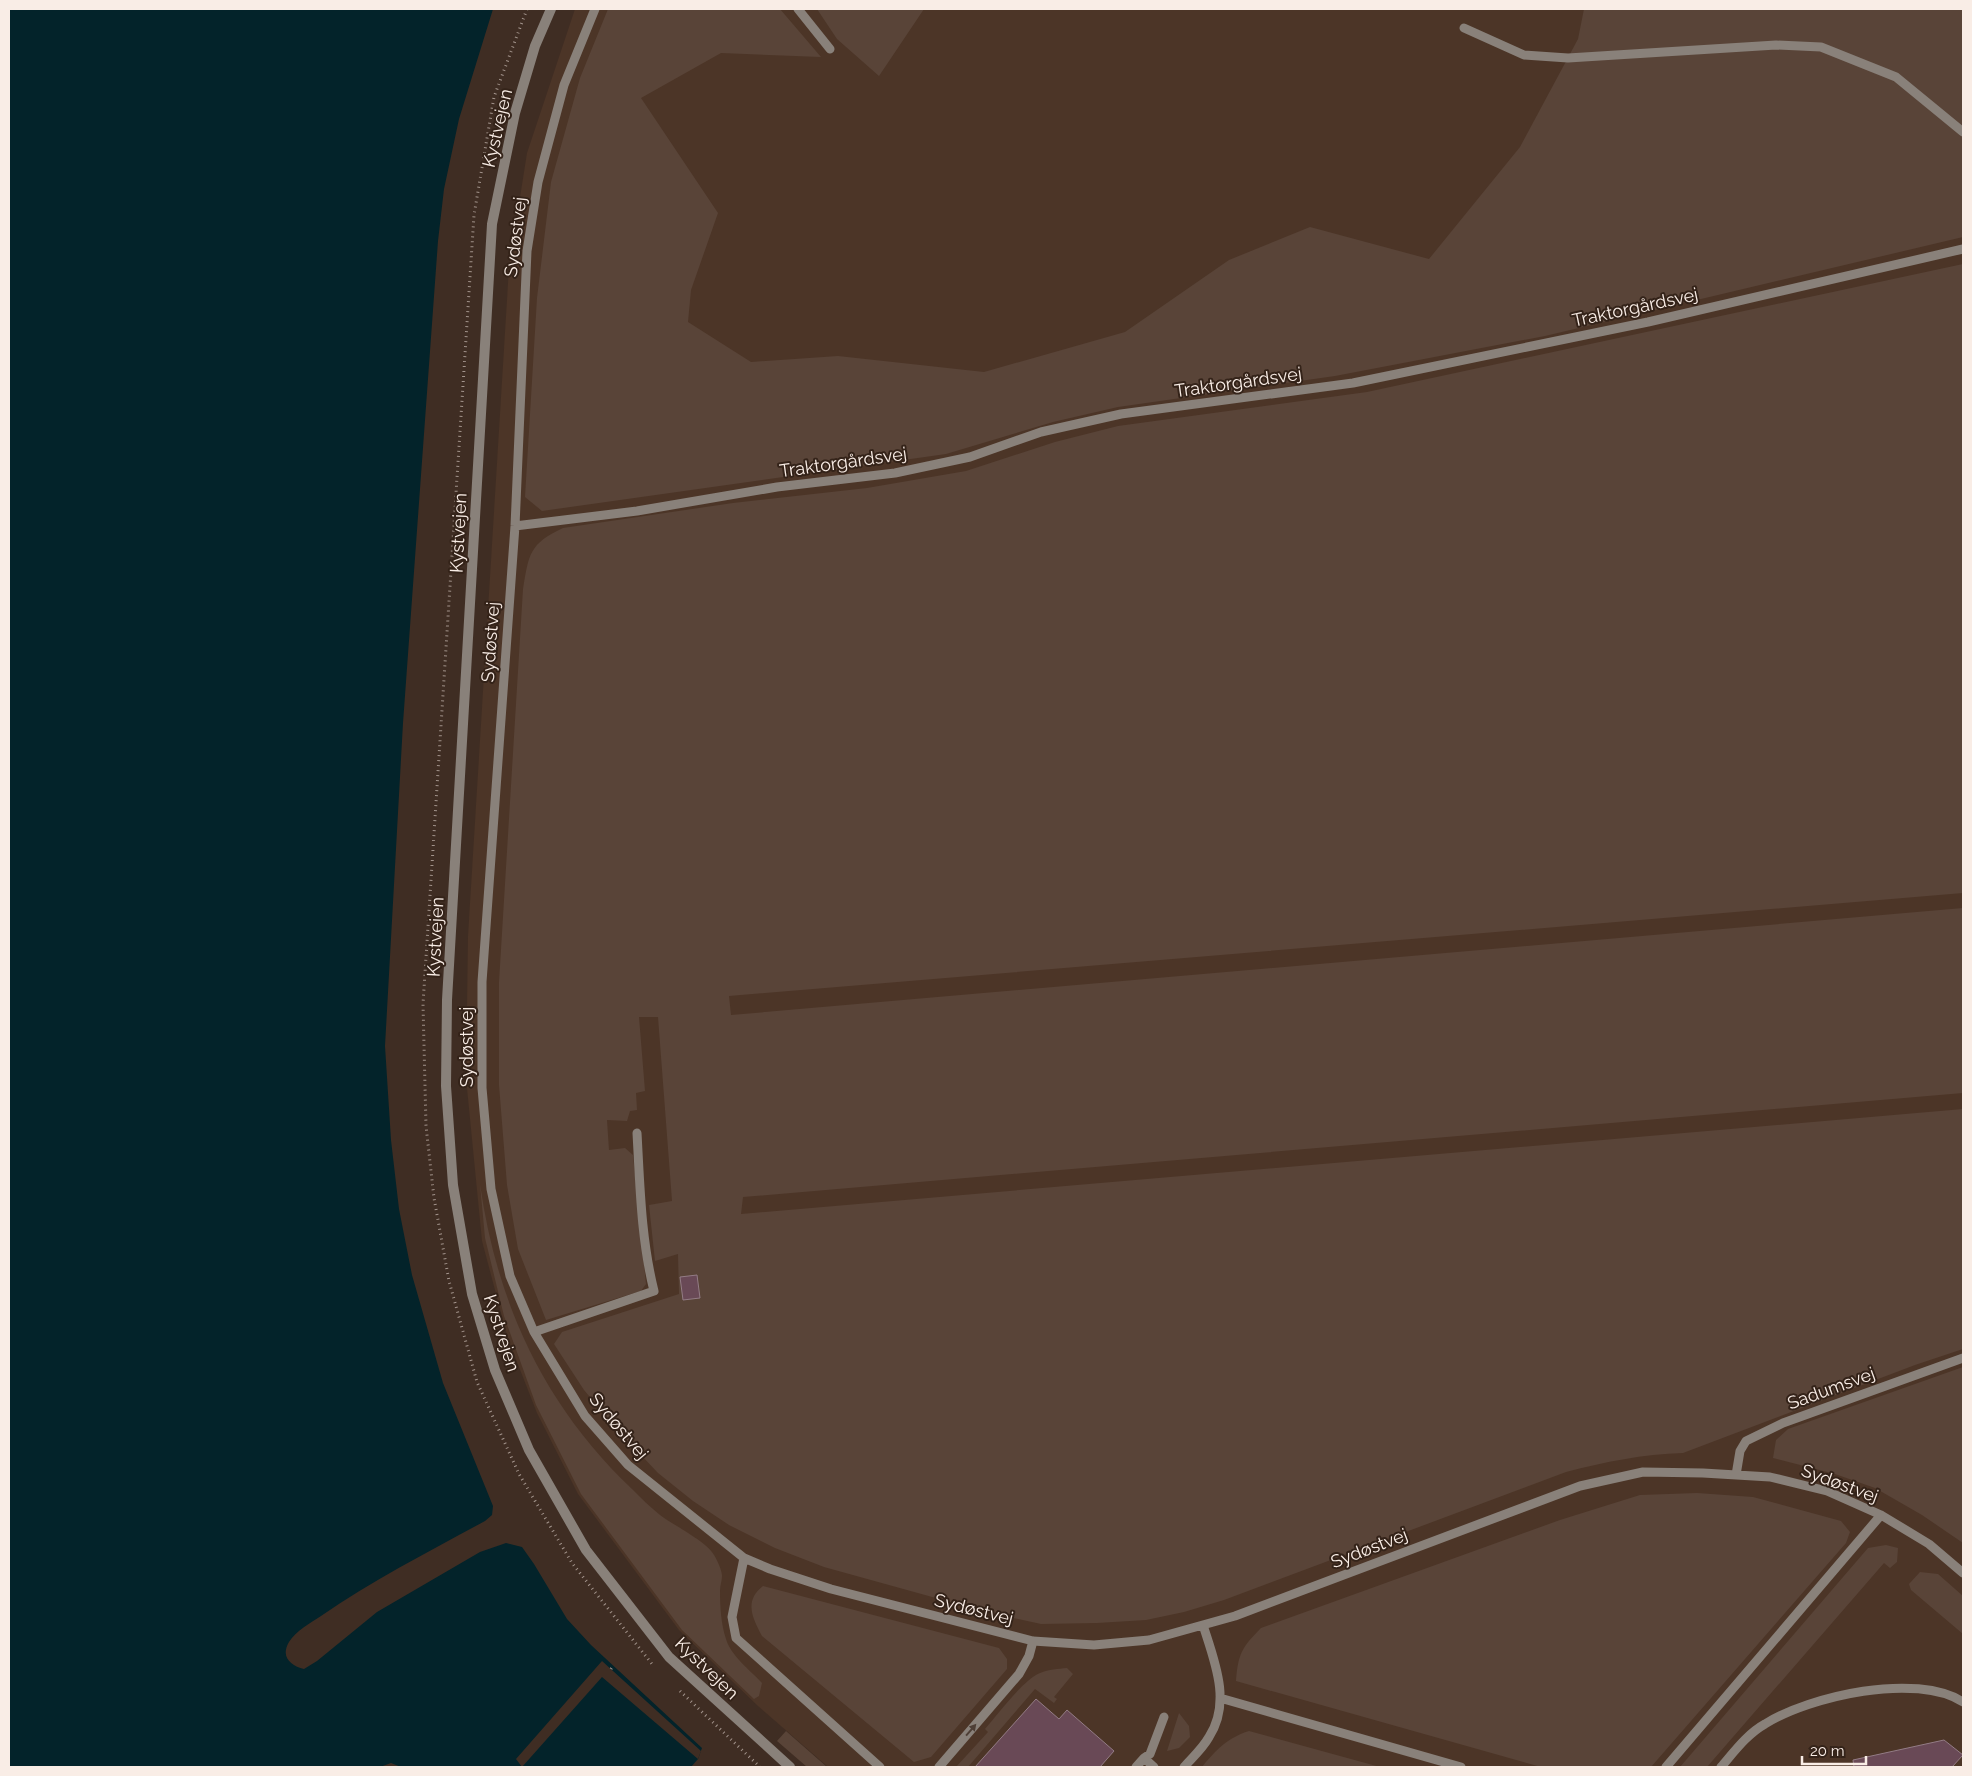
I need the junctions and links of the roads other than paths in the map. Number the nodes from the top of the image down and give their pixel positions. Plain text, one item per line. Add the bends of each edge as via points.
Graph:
1 (551, 9) edge
2 (595, 9) edge
3 (798, 9) edge
4 (1464, 28) dead end
5 (830, 49) dead end
6 (1963, 132) edge
7 (1963, 249) edge
8 (515, 526) junction
9 (637, 1133) dead end
10 (534, 1332) junction
11 (1963, 1358) edge
12 (1736, 1475) junction
13 (1881, 1515) junction
14 (744, 1558) junction
15 (1963, 1573) edge
16 (1203, 1625) junction
17 (1033, 1641) junction
18 (1220, 1698) junction
19 (1963, 1702) edge
20 (1164, 1717) dead end
21 (1144, 1758) junction
22 (790, 1767) edge
23 (880, 1767) edge
24 (939, 1767) edge
25 (1136, 1767) edge
26 (1154, 1767) edge
27 (1184, 1767) edge
28 (1461, 1767) edge
29 (1666, 1767) edge
30 (1722, 1767) edge

1 - 22 street, Kystvejen via 535,46 515,113 492,224 447,1000 446,1086 452,1185 472,1294 496,1370 529,1450 586,1550 669,1657
2 - 8 lane, Sydøstvej via 564,85 538,182 528,241
3 - 5 lane
4 - 6 lane via 1524,55 1568,58 1776,45 1820,48 1896,77
7 - 8 lane, Traktorgårdsvej via 1648,322 1353,383 1121,414 1041,432 970,457 895,473
8 - 10 lane, Sydøstvej via 482,982 482,1088 491,1189 510,1276
9 - 10 lane via 642,1227 654,1292
10 - 14 lane, Sydøstvej via 585,1416 628,1465
11 - 12 lane, Sadumsvej via 1783,1422 1746,1441 1740,1451
12 - 13 lane, Sydøstvej via 1770,1477 1827,1491
12 - 16 lane, Sydøstvej via 1643,1472 1580,1486 1235,1616
13 - 15 lane, Sydøstvej via 1929,1544
13 - 29 lane
14 - 17 lane, Sydøstvej via 831,1589
14 - 23 lane via 732,1617 736,1638
16 - 17 lane, Sydøstvej via 1148,1640 1094,1645
16 - 18 lane via 1218,1671
24 -> 17 lane via 1019,1674
18 - 27 lane via 1219,1715 1210,1737
18 - 28 lane
19 - 30 lane via 1901,1687 1832,1697 1764,1724
20 - 21 lane via 1150,1754
21 - 25 lane
21 - 26 lane

